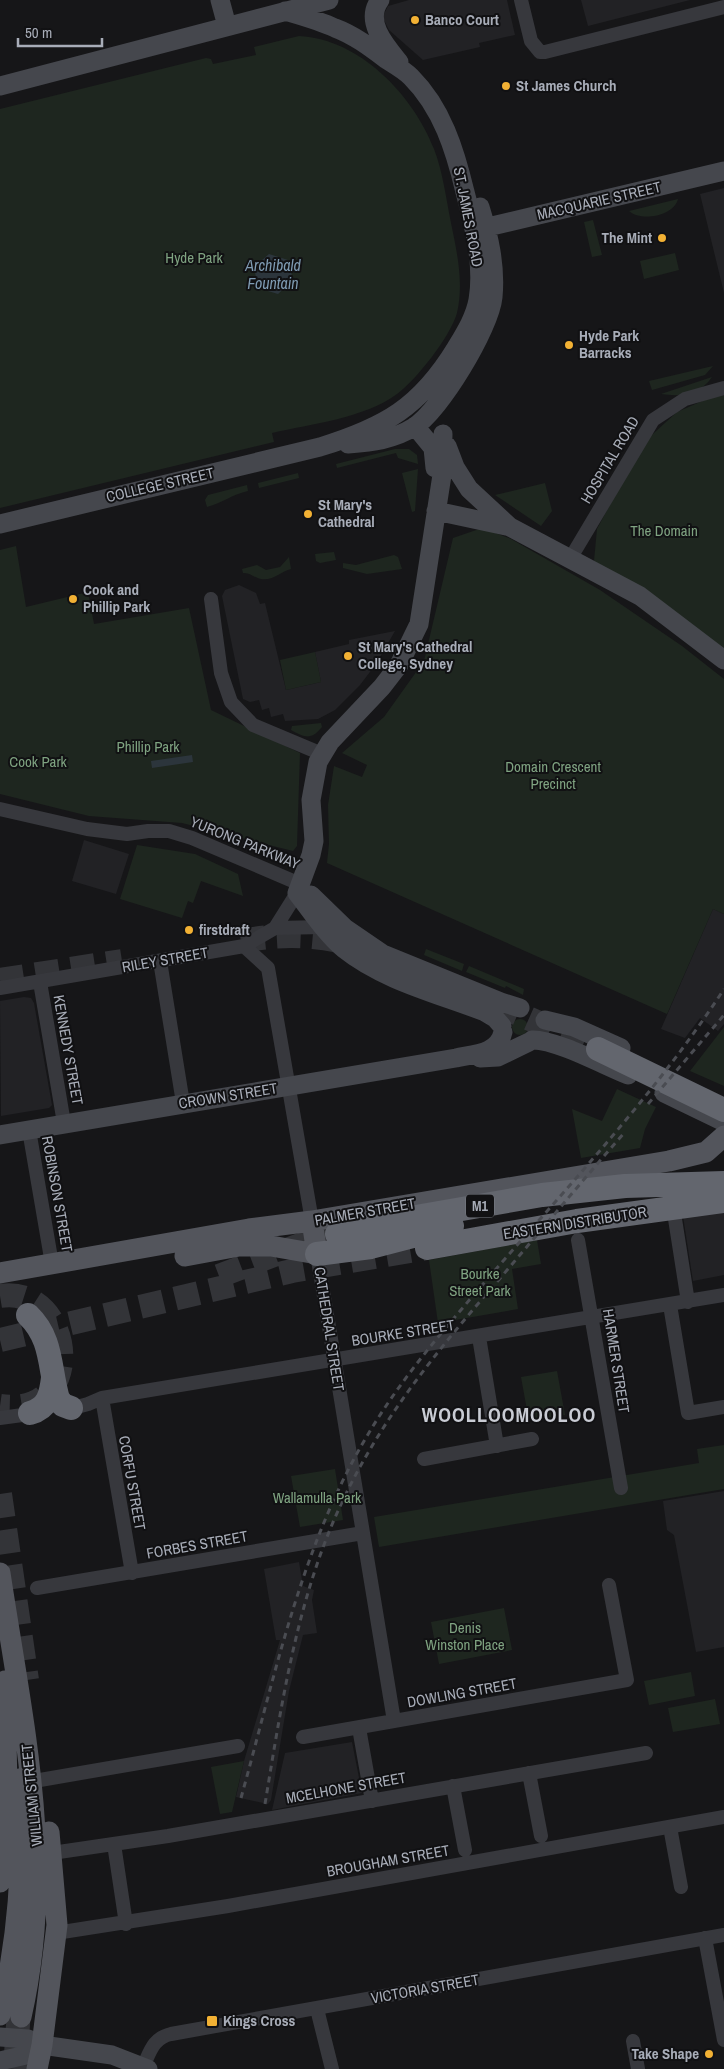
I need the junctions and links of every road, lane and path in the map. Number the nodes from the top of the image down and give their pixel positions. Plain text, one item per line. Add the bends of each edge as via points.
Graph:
1 (220, 0) edge
2 (329, 0) edge
3 (380, 0) edge
4 (521, 0) edge
5 (724, 7) edge
6 (285, 11) junction
7 (227, 26) junction
8 (410, 75) junction
9 (0, 86) edge
10 (724, 171) edge
11 (480, 229) junction
12 (724, 388) edge
13 (414, 401) junction
14 (422, 420) junction
15 (442, 434) junction
16 (320, 447) junction
17 (467, 487) junction
18 (437, 503) junction
19 (0, 524) edge
20 (510, 526) junction
21 (570, 559) junction
22 (212, 599) dead end
23 (724, 660) edge
24 (322, 754) junction
25 (0, 809) edge
26 (298, 888) junction
27 (324, 927) junction
28 (274, 928) junction
29 (244, 946) junction
30 (160, 961) junction
31 (411, 967) junction
32 (40, 982) junction
33 (0, 988) edge
34 (460, 1003) junction
35 (533, 1014) junction
36 (503, 1029) junction
37 (530, 1041) junction
38 (596, 1055) junction
39 (456, 1058) junction
40 (289, 1085) junction
41 (724, 1098) edge
42 (183, 1103) junction
43 (715, 1112) edge
44 (724, 1122) edge
45 (64, 1123) junction
46 (29, 1130) junction
47 (0, 1134) edge
48 (724, 1136) edge
49 (694, 1155) junction
50 (724, 1183) edge
51 (724, 1201) edge
52 (597, 1218) junction
53 (676, 1219) dead end
54 (312, 1221) junction
55 (337, 1234) tunnel mouth
56 (578, 1240) dead end
57 (427, 1248) tunnel mouth
58 (317, 1254) junction
59 (52, 1264) junction
60 (0, 1273) edge
61 (0, 1287) edge
62 (724, 1295) edge
63 (688, 1302) junction
64 (670, 1305) junction
65 (28, 1315) dead end
66 (593, 1318) junction
67 (479, 1337) junction
68 (333, 1360) junction
69 (53, 1375) junction
70 (102, 1398) junction
71 (80, 1406) junction
72 (724, 1407) edge
73 (30, 1413) junction
74 (0, 1418) edge
75 (532, 1439) dead end
76 (497, 1446) junction
77 (424, 1459) dead end
78 (621, 1488) dead end
79 (362, 1533) junction
80 (0, 1573) edge
81 (132, 1573) junction
82 (609, 1586) dead end
83 (37, 1588) dead end
84 (0, 1653) edge
85 (5, 1681) junction
86 (21, 1702) junction
87 (394, 1721) junction
88 (359, 1728) junction
89 (303, 1737) dead end
90 (238, 1746) dead end
91 (646, 1753) dead end
92 (529, 1773) junction
93 (40, 1780) junction
94 (453, 1786) junction
95 (372, 1800) junction
96 (724, 1817) edge
97 (670, 1827) junction
98 (541, 1836) dead end
99 (114, 1844) junction
100 (465, 1850) dead end
101 (52, 1853) junction
102 (0, 1882) edge
103 (681, 1887) dead end
104 (126, 1924) junction
105 (56, 1933) junction
106 (724, 1935) edge
107 (705, 1938) junction
108 (317, 2009) junction
109 (10, 2016) edge
110 (0, 2036) edge
111 (724, 2040) edge
112 (633, 2041) dead end
113 (37, 2055) edge
114 (0, 2056) edge
115 (0, 2061) edge
116 (145, 2068) edge
117 (332, 2069) edge
118 (638, 2069) edge

1 - 7 street
2 - 6 street
3 - 8 street via 374,10 376,27 392,54
4 - 5 street via 531,42 540,52
6 - 7 street
6 - 8 street, ST. JAMES ROAD via 338,29
7 - 9 street
8 - 11 street, ST. JAMES ROAD via 430,101 469,174
10 - 11 street, MACQUARIE STREET
11 - 13 street, ST. JAMES ROAD via 477,307 440,374
11 - 14 street, ST. JAMES ROAD via 494,275 491,309 470,353
12 - 21 street, HOSPITAL ROAD via 685,399 653,420
13 - 14 street
13 - 16 street, COLLEGE STREET via 379,424
14 - 15 street
14 - 16 street, COLLEGE STREET via 389,439
14 - 18 street via 433,448
15 - 17 street
15 - 18 street via 444,464
16 - 19 street, COLLEGE STREET
17 - 18 street via 452,486
17 - 20 street
18 - 20 street
18 - 24 street via 419,624 410,645 382,687
20 - 21 street
21 - 23 street via 648,600
22 - 24 street via 220,673 231,702 253,725
24 - 26 street via 312,787 312,855
25 - 26 street, YURONG PARKWAY via 87,829 127,834 169,832 192,838
26 - 27 street
26 - 28 street, RILEY STREET
26 - 31 street via 358,938
27 - 28 street
27 - 34 street via 344,949 365,964
28 - 29 street, RILEY STREET
29 - 30 street, RILEY STREET
29 - 40 street, CATHEDRAL STREET via 268,968
30 - 32 street, RILEY STREET
30 - 42 street
31 - 34 street via 416,974
31 - 35 street
32 - 33 street, RILEY STREET
32 - 45 street, KENNEDY STREET
34 - 36 street via 491,1015
35 - 36 street via 509,1012 504,1018
35 - 37 street via 538,1028
35 - 38 street
35 - 41 street via 593,1035
36 - 37 street via 514,1043
36 - 39 street, CROWN STREET via 498,1044 489,1050
37 - 38 street
37 - 39 street, CROWN STREET via 498,1057
38 - 43 highway
39 - 40 street, CROWN STREET
40 - 42 street, CROWN STREET
40 - 54 street, CATHEDRAL STREET
42 - 45 street, CROWN STREET
43 - 44 street
43 - 49 street via 711,1139
45 - 46 street, CROWN STREET
46 - 47 street, CROWN STREET
46 - 59 street, ROBINSON STREET
48 - 49 main road, PALMER STREET via 710,1150
49 - 54 main road, PALMER STREET
50 - 55 highway, EASTERN DISTRIBUTOR / M1 via 626,1186 542,1195
51 - 52 highway, EASTERN DISTRIBUTOR / M1
52 - 57 highway, EASTERN DISTRIBUTOR / M1
52 - 58 highway via 560,1213 493,1219 349,1252
53 - 63 street
54 - 58 main road, CATHEDRAL STREET
54 - 59 main road, PALMER STREET
56 - 66 street, HARMER STREET
58 - 61 main road via 271,1246 239,1246
58 - 68 street, CATHEDRAL STREET
59 - 60 main road, PALMER STREET
62 - 63 street, BOURKE STREET
63 - 64 street, BOURKE STREET
64 - 66 street, BOURKE STREET
64 - 72 street via 688,1414
65 - 69 highway via 44,1334
66 - 67 street, BOURKE STREET
66 - 78 street, HARMER STREET
67 - 68 street, BOURKE STREET
67 - 76 street
68 - 70 street, BOURKE STREET
68 - 79 street, CATHEDRAL STREET
69 - 71 highway via 58,1398 63,1405
69 - 73 highway via 48,1401
70 - 71 street, BOURKE STREET
70 - 81 street, CORFU STREET
71 - 73 street, BOURKE STREET via 49,1413
73 - 74 street, BOURKE STREET
75 - 76 street
76 - 77 street
79 - 81 street, FORBES STREET
79 - 87 street, CATHEDRAL STREET
80 - 86 main road, WILLIAM STREET
81 - 83 street, FORBES STREET
82 - 87 street, DOWLING STREET via 627,1680
84 - 85 main road, WILLIAM STREET
85 - 102 main road via 6,1791
85 - 109 main road, WILLIAM STREET via 18,1764 20,1851
86 - 93 main road
86 - 109 main road, WILLIAM STREET via 35,1809 38,1870 33,1952
87 - 88 street, DOWLING STREET
88 - 89 street, DOWLING STREET
88 - 95 street
90 - 93 street
91 - 92 street, MCELHONE STREET
92 - 94 street, MCELHONE STREET
92 - 98 street
93 - 101 main road
94 - 95 street, MCELHONE STREET
94 - 100 street
95 - 99 street, MCELHONE STREET
96 - 97 street, BROUGHAM STREET
97 - 103 street
97 - 104 street, BROUGHAM STREET
99 - 101 street, MCELHONE STREET
99 - 104 street
101 - 105 main road
104 - 105 street, BROUGHAM STREET
105 - 113 main road
106 - 107 street, VICTORIA STREET
107 - 108 street, VICTORIA STREET
107 - 111 street
108 - 116 street, VICTORIA STREET via 166,2035 154,2043
108 - 117 street
110 - 113 street via 33,2040
112 - 118 street
113 - 114 street
113 - 115 street
113 - 116 street via 112,2055

